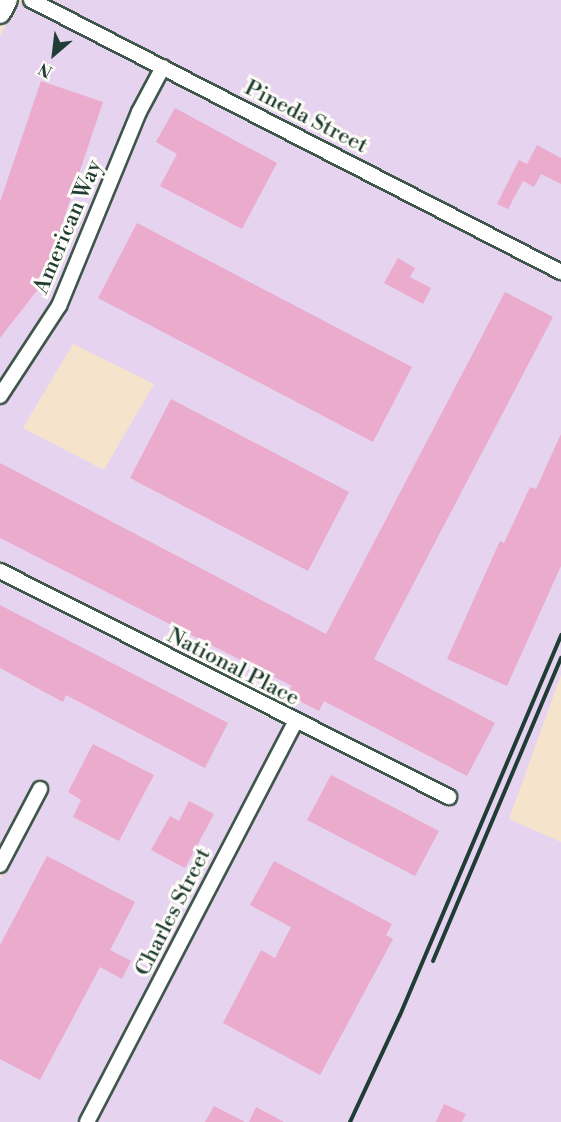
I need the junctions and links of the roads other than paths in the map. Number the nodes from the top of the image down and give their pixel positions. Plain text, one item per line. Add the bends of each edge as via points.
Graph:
1 (7, 0) edge
2 (31, 0) edge
3 (0, 13) edge
4 (163, 67) junction
5 (561, 272) edge
6 (0, 396) edge
7 (0, 571) edge
8 (295, 722) junction
9 (40, 789) dead end
10 (449, 797) dead end
11 (0, 865) edge
12 (87, 1122) edge

1 - 3 main road
2 - 4 street, Pineda Street
4 - 5 street, Pineda Street
4 - 6 street, American Way via 139,112 59,306
7 - 8 street, National Place
8 - 10 street, National Place
8 - 12 street, Charles Street
9 - 11 street

